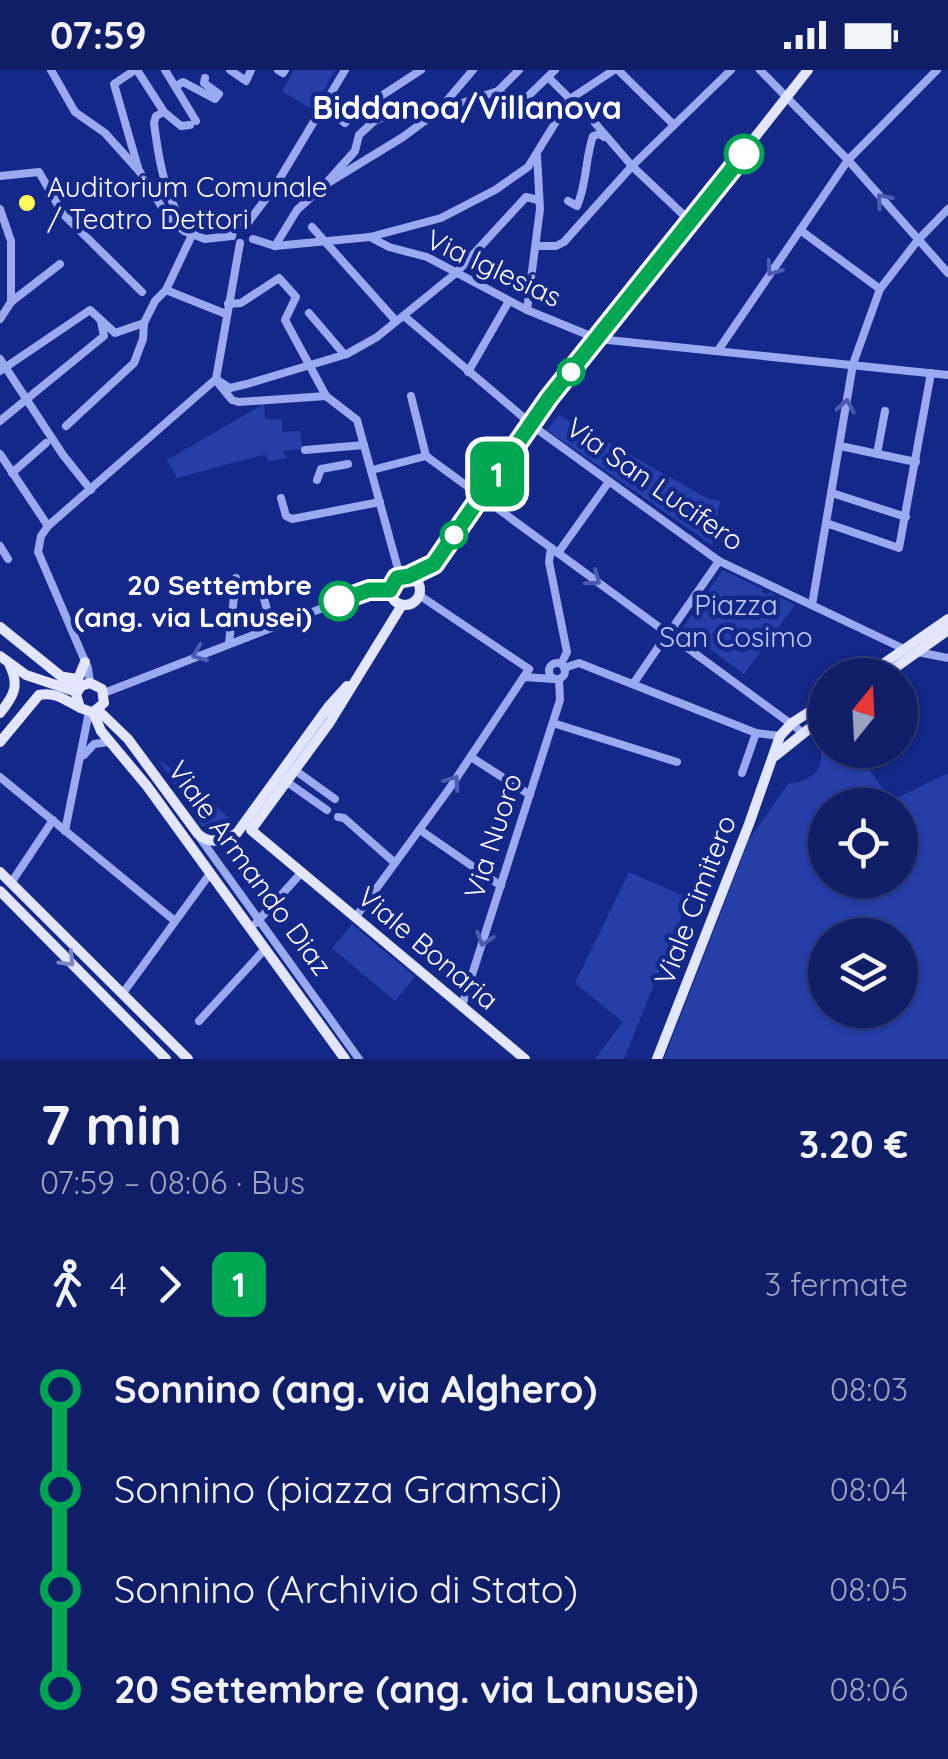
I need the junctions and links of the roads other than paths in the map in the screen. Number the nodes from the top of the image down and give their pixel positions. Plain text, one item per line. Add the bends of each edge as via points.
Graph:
1 (51, 70) edge
2 (136, 70) edge
3 (166, 70) edge
4 (230, 70) edge
5 (251, 70) edge
6 (345, 70) edge
7 (422, 70) edge
8 (519, 70) edge
9 (616, 70) edge
10 (730, 70) edge
11 (760, 70) edge
12 (808, 70) edge
13 (937, 70) edge
14 (470, 73) edge
15 (551, 74) edge
16 (205, 78) dead end
17 (176, 86) junction
18 (498, 91) junction
19 (787, 98) junction
20 (570, 99) junction
21 (438, 111) junction
22 (164, 112) junction
23 (317, 119) junction
24 (595, 124) dead end
25 (674, 125) junction
26 (608, 136) junction
27 (537, 156) junction
28 (848, 160) junction
29 (632, 166) junction
30 (140, 172) junction
31 (0, 176) edge
32 (323, 186) junction
33 (538, 200) junction
34 (568, 201) dead end
35 (0, 208) edge
36 (948, 209) edge
37 (249, 221) junction
38 (691, 222) junction
39 (312, 228) dead end
40 (800, 230) junction
41 (192, 235) junction
42 (232, 236) junction
43 (370, 237) junction
44 (252, 239) junction
45 (918, 240) junction
46 (324, 242) junction
47 (240, 243) junction
48 (275, 246) junction
49 (538, 246) junction
50 (60, 264) dead end
51 (948, 272) edge
52 (456, 273) junction
53 (880, 289) junction
54 (166, 290) junction
55 (142, 292) dead end
56 (509, 301) junction
57 (12, 302) junction
58 (227, 309) junction
59 (527, 310) junction
60 (310, 313) dead end
61 (400, 318) junction
62 (0, 319) edge
63 (101, 321) junction
64 (144, 323) junction
65 (598, 339) junction
66 (718, 349) junction
67 (344, 354) junction
68 (854, 364) junction
69 (2, 366) edge
70 (308, 366) junction
71 (468, 372) junction
72 (932, 373) junction
73 (948, 375) edge
74 (216, 380) junction
75 (326, 396) junction
76 (411, 396) dead end
77 (28, 400) junction
78 (885, 411) dead end
79 (0, 421) edge
80 (532, 425) junction
81 (66, 426) dead end
82 (46, 443) dead end
83 (364, 445) junction
84 (840, 446) junction
85 (305, 450) dead end
86 (0, 454) edge
87 (877, 454) junction
88 (426, 456) junction
89 (916, 462) junction
90 (348, 464) dead end
91 (372, 470) junction
92 (11, 471) junction
93 (0, 478) edge
94 (318, 480) dead end
95 (608, 483) junction
96 (91, 490) junction
97 (832, 493) junction
98 (482, 496) junction
99 (281, 498) dead end
100 (380, 502) junction
101 (906, 517) junction
102 (826, 523) junction
103 (48, 526) junction
104 (0, 546) edge
105 (554, 550) junction
106 (8, 559) dead end
107 (718, 561) junction
108 (405, 576) junction
109 (236, 578) dead end
110 (256, 590) dead end
111 (390, 590) junction
112 (420, 596) junction
113 (402, 605) junction
114 (812, 605) junction
115 (948, 619) edge
116 (271, 626) junction
117 (0, 627) edge
118 (948, 630) edge
119 (229, 643) junction
120 (912, 651) junction
121 (899, 658) edge
122 (904, 658) edge
123 (948, 658) edge
124 (4, 660) edge
125 (85, 662) junction
126 (559, 666) junction
127 (527, 673) junction
128 (63, 677) junction
129 (355, 678) junction
130 (557, 678) junction
131 (24, 682) junction
132 (90, 683) junction
133 (633, 684) junction
134 (77, 691) junction
135 (104, 693) junction
136 (36, 698) junction
137 (90, 710) junction
138 (808, 713) edge
139 (0, 714) edge
140 (553, 723) junction
141 (792, 723) junction
142 (808, 728) edge
143 (756, 732) junction
144 (802, 732) junction
145 (780, 736) junction
146 (0, 742) edge
147 (113, 744) junction
148 (471, 757) junction
149 (774, 757) junction
150 (677, 762) dead end
151 (80, 764) junction
152 (296, 771) junction
153 (742, 772) dead end
154 (0, 777) edge
155 (288, 782) junction
156 (530, 795) junction
157 (335, 799) dead end
158 (346, 808) dead end
159 (327, 810) dead end
160 (52, 820) junction
161 (251, 826) junction
162 (420, 830) junction
163 (66, 831) junction
164 (198, 834) junction
165 (396, 863) junction
166 (0, 872) edge
167 (302, 872) junction
168 (209, 875) junction
169 (11, 884) junction
170 (501, 886) junction
171 (0, 891) edge
172 (355, 918) junction
173 (175, 920) junction
174 (254, 925) junction
175 (265, 949) junction
176 (123, 993) junction
177 (462, 1006) junction
178 (199, 1021) dead end
179 (166, 1059) edge
180 (188, 1059) edge
181 (345, 1059) edge
182 (359, 1059) edge
183 (525, 1059) edge
184 (657, 1059) edge

1 - 30 street via 75,112
2 - 22 street
2 - 30 street via 114,84
3 - 17 street
4 - 5 street via 246,81
6 - 23 street
7 - 23 street via 345,118
8 - 18 street
9 - 20 street
9 - 25 street
10 - 25 street
11 - 19 street
12 - 19 main road
13 - 28 street
14 - 21 street
15 - 18 street via 518,106
15 - 20 street
16 - 17 street via 218,94 215,100 180,81
17 - 22 street via 193,123 181,126
18 - 21 street
19 - 28 street
19 - 38 main road
20 - 27 street
21 - 32 street
21 - 32 street via 390,114 373,122
22 - 41 street via 154,122 165,189
23 - 37 street
24 - 26 street
25 - 29 street
26 - 29 street
26 - 34 street via 593,136 583,194 577,206
27 - 33 street
27 - 43 street via 469,205
28 - 40 street
45 -> 28 street
29 - 38 street
29 - 49 street via 564,242
30 - 41 street via 160,209
31 - 55 street via 39,172 63,214
32 - 48 street via 297,210
33 - 49 street
33 - 52 street via 526,198
35 - 57 street via 12,241
36 - 45 street
37 - 42 street via 234,223
37 - 44 street
38 - 65 main road
39 - 46 street, Via San Lucifero
40 - 53 street
40 -> 66 street
41 - 42 street
41 - 54 street
42 - 47 street
43 - 46 street
43 - 52 street, Via Iglesias
44 - 47 street
44 - 48 street
45 - 51 street
45 - 53 street
46 - 48 street
46 - 61 street, Via San Lucifero
47 - 58 street
49 - 59 street
50 - 57 street
52 - 56 street, Via Iglesias
52 - 61 street
53 - 68 street
54 - 58 street
54 - 64 street via 152,300
56 - 59 street, Via Iglesias
56 - 71 street
57 - 62 street
58 - 70 street via 280,278 296,298 285,320
58 - 74 street
59 - 65 street, Via Iglesias
60 - 67 street
61 - 67 street
61 - 71 street, Via San Lucifero
63 - 64 street via 114,333
63 - 69 street via 90,310
63 - 77 street via 104,336
64 - 81 street via 134,363
65 - 66 street, Via Iglesias
65 - 80 main road
66 - 68 street, Via Iglesias
67 - 70 street
68 - 72 street, Via Iglesias
84 -> 68 street
69 - 77 street
70 - 74 street via 230,388
70 - 75 street
71 - 80 street, Via San Lucifero
72 - 73 street, Via Iglesias
72 - 89 street
74 - 75 street via 232,400
74 - 96 street
75 - 83 street via 356,420
76 - 88 street
77 - 79 street
77 - 96 street
78 - 87 street
80 - 95 street, Via San Lucifero
80 - 98 main road
82 - 92 street
83 - 85 street
83 - 91 street
84 - 87 street
84 - 97 street
86 - 92 street
87 - 89 street
88 - 91 street
88 - 98 street
89 - 101 street
90 - 94 street via 321,469
91 - 100 street
92 - 93 street
92 - 103 street
95 - 105 street
95 - 107 street, Via San Lucifero
96 - 103 street
97 - 101 street
97 - 102 street
98 - 105 street
98 - 108 main road via 434,564
99 - 100 street via 292,519
100 - 108 street
101 - 102 street via 898,548
102 - 114 street
103 - 125 street via 38,552
104 - 106 street
105 - 126 street via 549,562 567,652
105 -> 141 street
107 - 114 street, Via San Lucifero
107 - 133 street
108 - 111 main road
108 - 112 main road via 418,584
109 - 119 street
110 - 116 street via 262,590
111 - 113 main road
111 - 116 street via 369,590
112 - 113 main road
112 - 127 street
113 - 129 main road
114 - 120 street, Via San Lucifero
115 - 120 main road
116 - 119 street
117 - 128 main road
118 - 120 main road
119 -> 135 street
120 - 121 main road
120 - 122 main road
120 - 123 street, Via San Lucifero
124 - 131 main road
125 - 128 main road via 78,679
125 - 132 street
126 - 127 street
126 - 130 street via 550,673
126 - 133 street via 579,663
127 - 130 street
127 - 148 street
128 - 134 main road
129 - 152 main road
129 - 161 main road via 330,704
130 - 140 street, Via Nuoro
131 - 134 main road
131 - 136 main road via 42,688
131 - 136 main road via 20,698
131 - 139 main road
132 - 134 main road
132 - 135 main road
133 - 143 street
134 - 137 main road
135 - 137 main road via 104,703
136 - 137 main road via 53,694
136 - 146 main road
137 - 147 main road, Viale Armando Diaz
137 - 151 street
137 - 164 main road, Viale Armando Diaz via 128,739
138 - 141 main road
140 - 150 street
140 - 156 street, Via Nuoro
141 - 144 street
141 - 145 main road
142 - 144 main road
143 - 145 street
143 - 153 street
144 - 149 main road
145 - 149 main road, Viale Cimitero
147 - 151 street via 94,744
147 - 168 main road, Viale Armando Diaz
148 - 156 street
162 -> 148 street
149 - 184 main road, Viale Cimitero
151 - 163 street
152 - 155 main road
152 - 157 street
154 - 160 street
155 - 159 street
155 - 161 main road
156 - 170 street, Via Nuoro
158 - 165 street via 341,818
160 - 163 street
160 - 169 street
161 - 164 main road via 220,840
161 - 167 main road, Viale Bonaria
162 - 165 street
162 - 170 street
163 - 173 street
164 - 174 street, Viale Armando Diaz
165 - 172 street
166 - 169 main road
167 - 172 main road, Viale Bonaria
167 - 174 street
168 - 173 street
168 - 174 main road, Viale Armando Diaz
169 - 176 main road
170 -> 177 street, Via Nuoro
171 -> 179 main road
172 - 177 main road, Viale Bonaria
173 - 176 street
174 - 175 main road, Viale Armando Diaz
174 - 182 street, Viale Armando Diaz
175 - 178 street
175 - 181 main road, Viale Armando Diaz
176 - 180 main road
177 - 183 main road, Viale Bonaria

